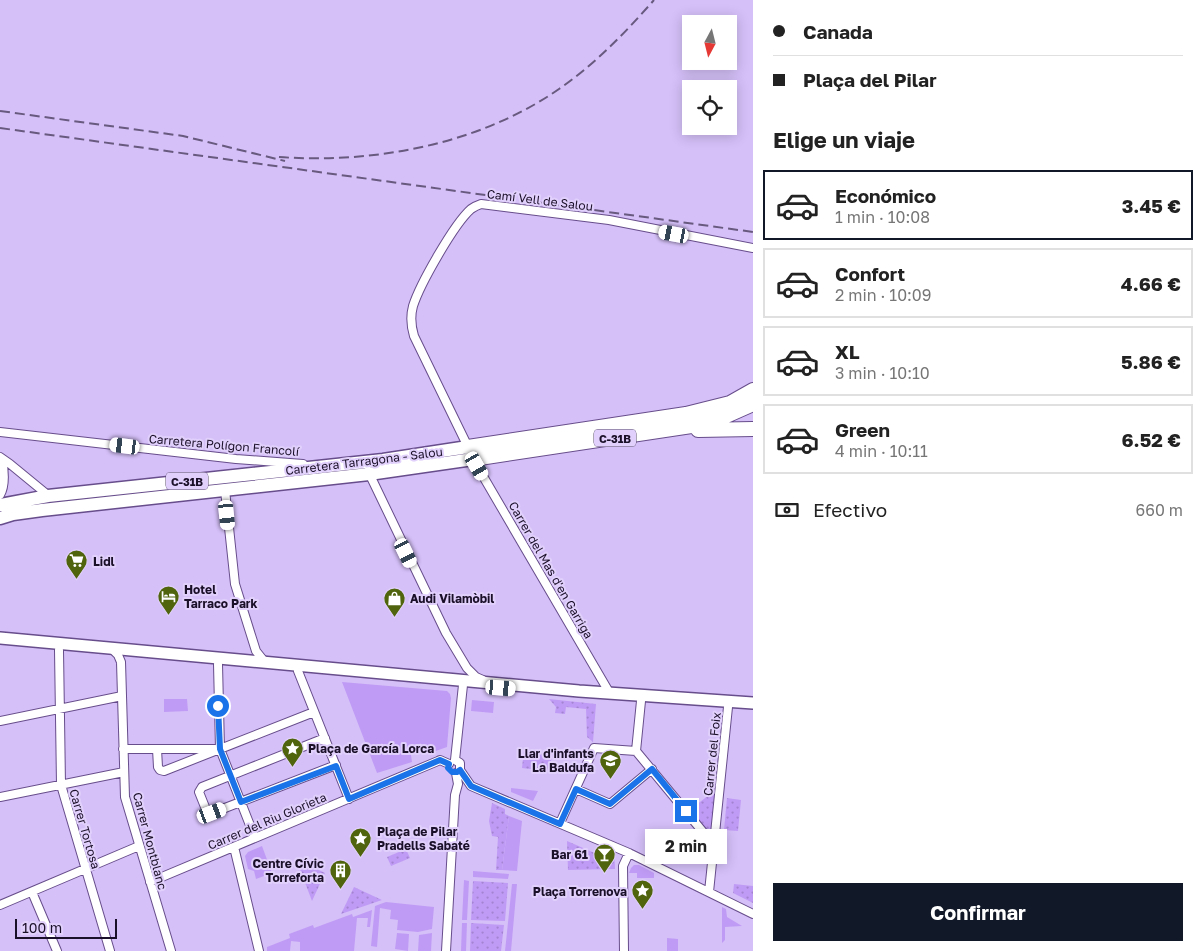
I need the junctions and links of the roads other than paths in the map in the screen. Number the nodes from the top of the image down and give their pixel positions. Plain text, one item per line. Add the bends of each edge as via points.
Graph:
1 (753, 248) edge
2 (753, 390) edge
3 (753, 404) edge
4 (753, 429) edge
5 (662, 430) junction
6 (0, 432) edge
7 (470, 453) junction
8 (1, 458) edge
9 (327, 466) junction
10 (367, 468) junction
11 (225, 490) junction
12 (0, 495) edge
13 (48, 496) junction
14 (0, 505) edge
15 (81, 506) junction
16 (0, 518) edge
17 (0, 638) edge
18 (0, 644) edge
19 (60, 650) junction
20 (114, 651) junction
21 (264, 661) junction
22 (218, 664) junction
23 (298, 671) junction
24 (487, 682) junction
25 (463, 685) junction
26 (609, 692) junction
27 (122, 696) junction
28 (641, 701) junction
29 (753, 703) edge
30 (728, 707) junction
31 (61, 708) junction
32 (753, 709) edge
33 (314, 712) junction
34 (0, 721) edge
35 (325, 738) junction
36 (123, 749) junction
37 (157, 749) junction
38 (220, 749) junction
39 (636, 751) junction
40 (452, 762) junction
41 (336, 766) junction
42 (652, 769) junction
43 (458, 771) junction
44 (124, 772) junction
45 (230, 775) junction
46 (61, 785) junction
47 (576, 789) junction
48 (0, 797) edge
49 (349, 799) junction
50 (241, 802) junction
51 (560, 824) junction
52 (255, 838) junction
53 (139, 846) junction
54 (234, 847) junction
55 (714, 847) junction
56 (629, 853) junction
57 (85, 869) junction
58 (150, 882) junction
59 (32, 892) junction
60 (709, 892) junction
61 (0, 905) edge
62 (753, 914) edge
63 (57, 951) edge
64 (110, 951) edge
65 (170, 951) edge
66 (259, 951) edge
67 (446, 951) edge
68 (624, 951) edge

1 - 7 street, Camí Vell de Salou via 609,220 481,204 472,208 436,260 415,300 410,320 414,336
2 - 7 highway, Carretera Tarragona - Salou / C-31B via 730,403 686,414
3 - 5 highway, Carretera Tarragona - Salou / C-31B via 698,425
4 - 5 highway
5 - 7 highway, Carretera Tarragona - Salou / C-31B
6 - 9 street, Carretera Polígon Francolí
7 - 10 main road, Carretera Tarragona - Salou / C-31B
7 - 26 street, Carrer del Mas d'en Garriga
8 - 12 street via 4,472
8 - 13 street
9 - 10 main road, Carretera Tarragona - Salou / C-31B
9 - 13 main road, Carretera Tarragona - Salou / C-31B
10 - 11 main road, Carretera Tarragona - Salou / C-31B
10 - 24 street via 446,633 466,668
11 - 15 main road, Carretera Tarragona - Salou / C-31B
11 - 21 street via 235,584 256,652
13 - 14 main road, Carretera Tarragona - Salou / C-31B
13 - 15 street
15 - 16 main road, Carretera Tarragona - Salou / C-31B
17 - 20 main road
18 - 19 main road
19 - 20 main road
19 - 31 street, Carrer Tortosa
20 - 21 main road
20 - 22 main road
20 - 27 street, Carrer Montblanc via 121,662
21 - 24 main road
22 - 23 main road
22 - 38 street
23 - 25 main road
23 - 33 street
24 - 26 main road
25 - 28 main road
25 - 40 street
26 - 29 main road
27 - 31 street
27 - 36 street, Carrer Montblanc
28 - 30 main road
28 - 39 street
30 - 32 main road
30 - 55 street, Carrer del Foix
31 - 34 street
31 - 46 street, Carrer Tortosa
33 - 35 street
33 - 38 street
35 - 41 street
35 - 45 street
36 - 37 street
36 - 44 street, Carrer Montblanc
37 - 38 street
37 - 38 street via 160,770
38 - 45 street
39 - 42 street
39 - 47 street via 594,748
40 - 43 street via 449,770
40 - 49 street, Carrer del Riu Glorieta via 440,760
41 - 49 street
41 - 50 street
42 - 47 street via 610,804
42 - 55 street
43 - 51 street via 471,786
43 - 67 street
44 - 46 street
44 - 53 street, Carrer Montblanc via 125,797
45 - 50 street
45 - 50 street via 202,787 199,792 207,812
46 - 48 street
46 - 57 street, Carrer Tortosa
47 - 51 street
49 - 52 street, Carrer del Riu Glorieta
50 - 52 street
51 - 56 street
52 - 54 street, Carrer del Riu Glorieta
53 - 57 street
53 - 58 street, Carrer Montblanc
54 - 58 street, Carrer del Riu Glorieta
54 - 66 street
55 - 60 street, Carrer del Foix
56 - 60 street
56 - 68 street via 623,866
57 - 59 street
57 - 64 street, Carrer Tortosa
58 - 65 street, Carrer Montblanc
59 - 61 street
59 - 63 street
60 - 62 street

